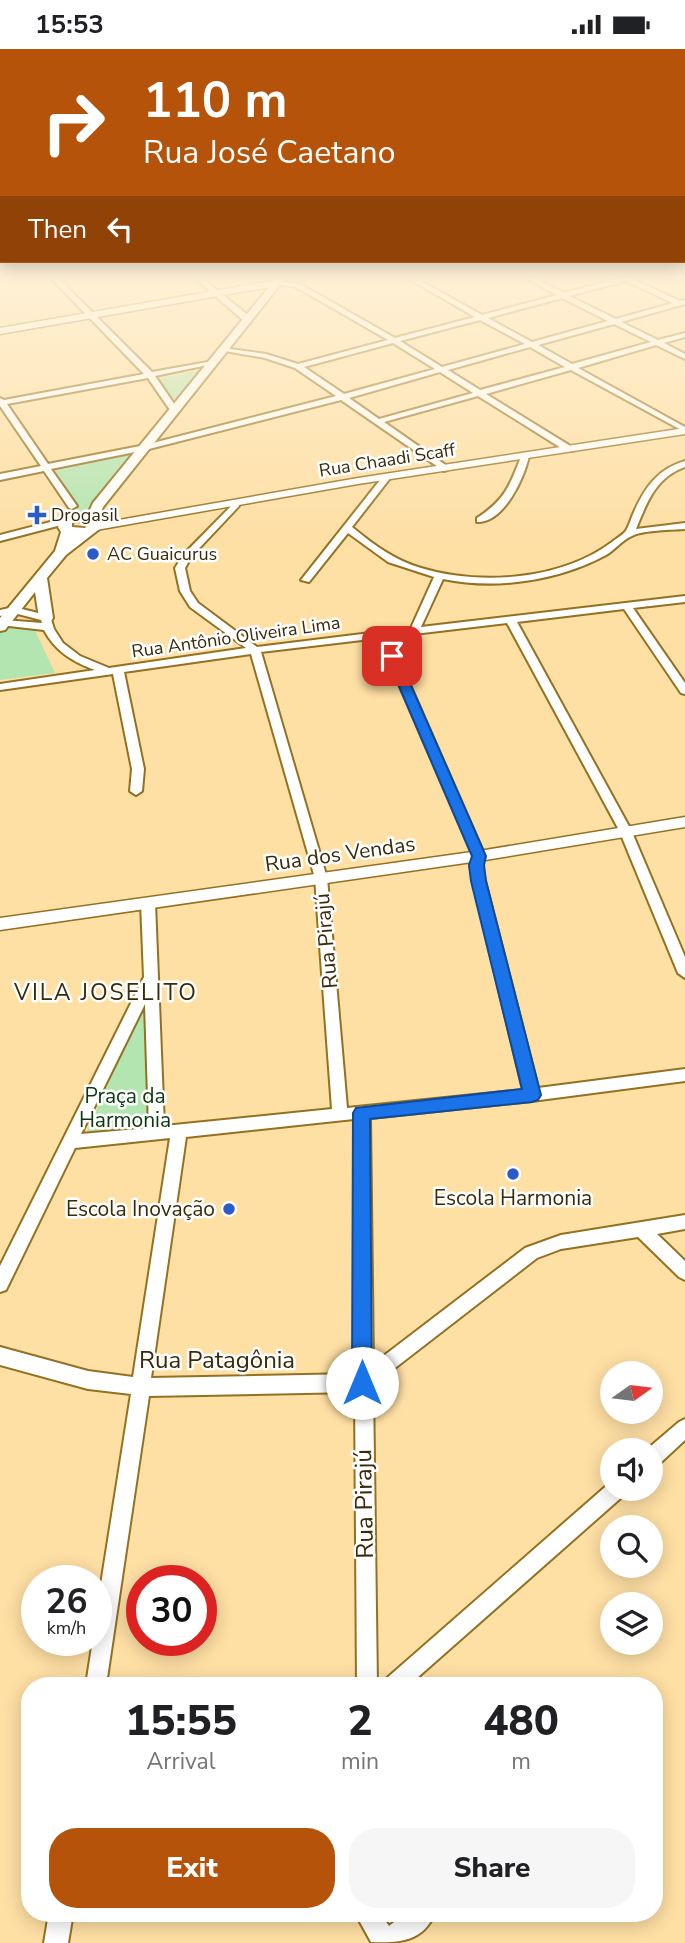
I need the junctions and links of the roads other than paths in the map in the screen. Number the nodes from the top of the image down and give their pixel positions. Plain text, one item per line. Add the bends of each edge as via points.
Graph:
1 (140, 364) edge
2 (205, 364) edge
3 (212, 364) edge
4 (293, 364) edge
5 (304, 364) edge
6 (433, 364) edge
7 (457, 364) edge
8 (567, 364) edge
9 (576, 364) edge
10 (298, 366) junction
11 (570, 366) junction
12 (440, 369) junction
13 (149, 374) junction
14 (479, 393) junction
15 (343, 397) junction
16 (1, 401) edge
17 (175, 411) junction
18 (377, 422) junction
19 (685, 431) edge
20 (145, 447) junction
21 (569, 449) junction
22 (525, 456) junction
23 (685, 464) edge
24 (47, 467) junction
25 (444, 468) junction
26 (387, 477) junction
27 (0, 478) edge
28 (236, 504) junction
29 (480, 520) dead end
30 (69, 521) junction
31 (93, 521) junction
32 (685, 526) edge
33 (348, 528) junction
34 (630, 532) junction
35 (0, 538) edge
36 (61, 552) junction
37 (439, 576) junction
38 (40, 577) junction
39 (306, 580) dead end
40 (685, 599) edge
41 (627, 606) junction
42 (4, 618) edge
43 (510, 619) junction
44 (46, 622) junction
45 (415, 630) junction
46 (383, 635) junction
47 (255, 650) junction
48 (69, 655) junction
49 (115, 671) junction
50 (40, 682) junction
51 (0, 687) edge
52 (685, 691) edge
53 (136, 791) dead end
54 (685, 822) edge
55 (625, 830) junction
56 (479, 856) junction
57 (321, 878) junction
58 (148, 903) junction
59 (0, 924) edge
60 (685, 973) edge
61 (150, 979) junction
62 (685, 1075) edge
63 (532, 1095) junction
64 (362, 1113) junction
65 (340, 1115) junction
66 (179, 1133) junction
67 (157, 1135) junction
68 (72, 1142) junction
69 (685, 1222) edge
70 (639, 1228) junction
71 (685, 1272) edge
72 (0, 1284) edge
73 (0, 1356) edge
74 (362, 1383) junction
75 (142, 1387) junction
76 (685, 1428) edge
77 (663, 1447) edge
78 (602, 1501) edge
79 (97, 1677) edge
80 (367, 1677) edge
81 (403, 1677) edge
82 (60, 1922) edge
83 (372, 1922) edge
84 (414, 1922) edge
85 (56, 1943) edge

1 - 13 street
2 - 13 street
3 - 17 main road
4 - 10 street
5 - 10 street
6 - 12 street
7 - 12 street
8 - 11 street
9 - 11 street
10 - 15 street
11 - 14 street
11 - 19 street
12 - 14 street
12 - 15 street
13 - 16 street
13 - 17 street
14 - 18 street
14 - 21 street
15 - 18 street
15 - 20 street
16 - 24 street
17 - 20 main road
18 - 25 street
19 - 21 street, Rua Chaadi Scaff
20 - 24 street
20 - 31 main road
21 - 22 street, Rua Chaadi Scaff
22 - 25 street, Rua Chaadi Scaff
22 - 29 street via 519,481 507,501
23 - 34 street via 657,477
24 - 27 street
24 - 30 street
25 - 26 street, Rua Chaadi Scaff
26 - 28 street, Rua Chaadi Scaff
26 - 33 street
28 - 31 street, Rua Chaadi Scaff
28 - 47 street via 180,568 194,605
30 - 31 main road
30 - 31 main road
30 - 35 street
30 - 36 main road
31 - 36 main road
32 - 34 street
33 - 37 street via 388,559
33 - 39 street
34 - 37 street via 563,570 500,579
36 - 38 main road
37 - 45 street
38 - 42 main road
38 - 44 main road
40 - 41 street, Rua Antônio Oliveira Lima
41 - 43 street, Rua Antônio Oliveira Lima
41 - 52 street
42 - 44 street
42 - 44 street
43 - 45 street, Rua Antônio Oliveira Lima
43 - 55 street
44 - 48 street
45 - 46 street, Rua Antônio Oliveira Lima
46 - 47 street, Rua Antônio Oliveira Lima
46 - 56 street
47 - 49 street, Rua Antônio Oliveira Lima
47 - 57 street, Rua Pirajú
48 - 49 street
48 - 50 street via 64,670
49 - 50 street, Rua Antônio Oliveira Lima
49 - 53 street via 138,769
50 - 51 street, Rua Antônio Oliveira Lima
54 - 55 street, Rua dos Vendas
55 - 56 street, Rua dos Vendas
55 - 60 street
56 - 57 street, Rua dos Vendas
56 - 63 street via 479,881
57 - 58 street, Rua dos Vendas
57 - 65 street, Rua Pirajú
58 - 59 street, Rua dos Vendas
58 - 61 street
61 - 67 street
61 - 68 street
62 - 63 street
63 - 64 street
64 - 65 street
64 - 74 street, Rua Pirajú
65 - 66 street
66 - 67 street
66 - 75 street
67 - 68 street
68 - 72 street
69 - 70 street
70 - 71 street
70 - 74 street via 561,1242 531,1254
73 - 75 street, Rua Patagônia via 88,1380
74 - 75 street, Rua Patagônia
74 - 80 street, Rua Pirajú
75 - 79 street
76 - 77 street
78 - 81 street
82 - 85 street
83 - 84 street via 379,1934 390,1938

